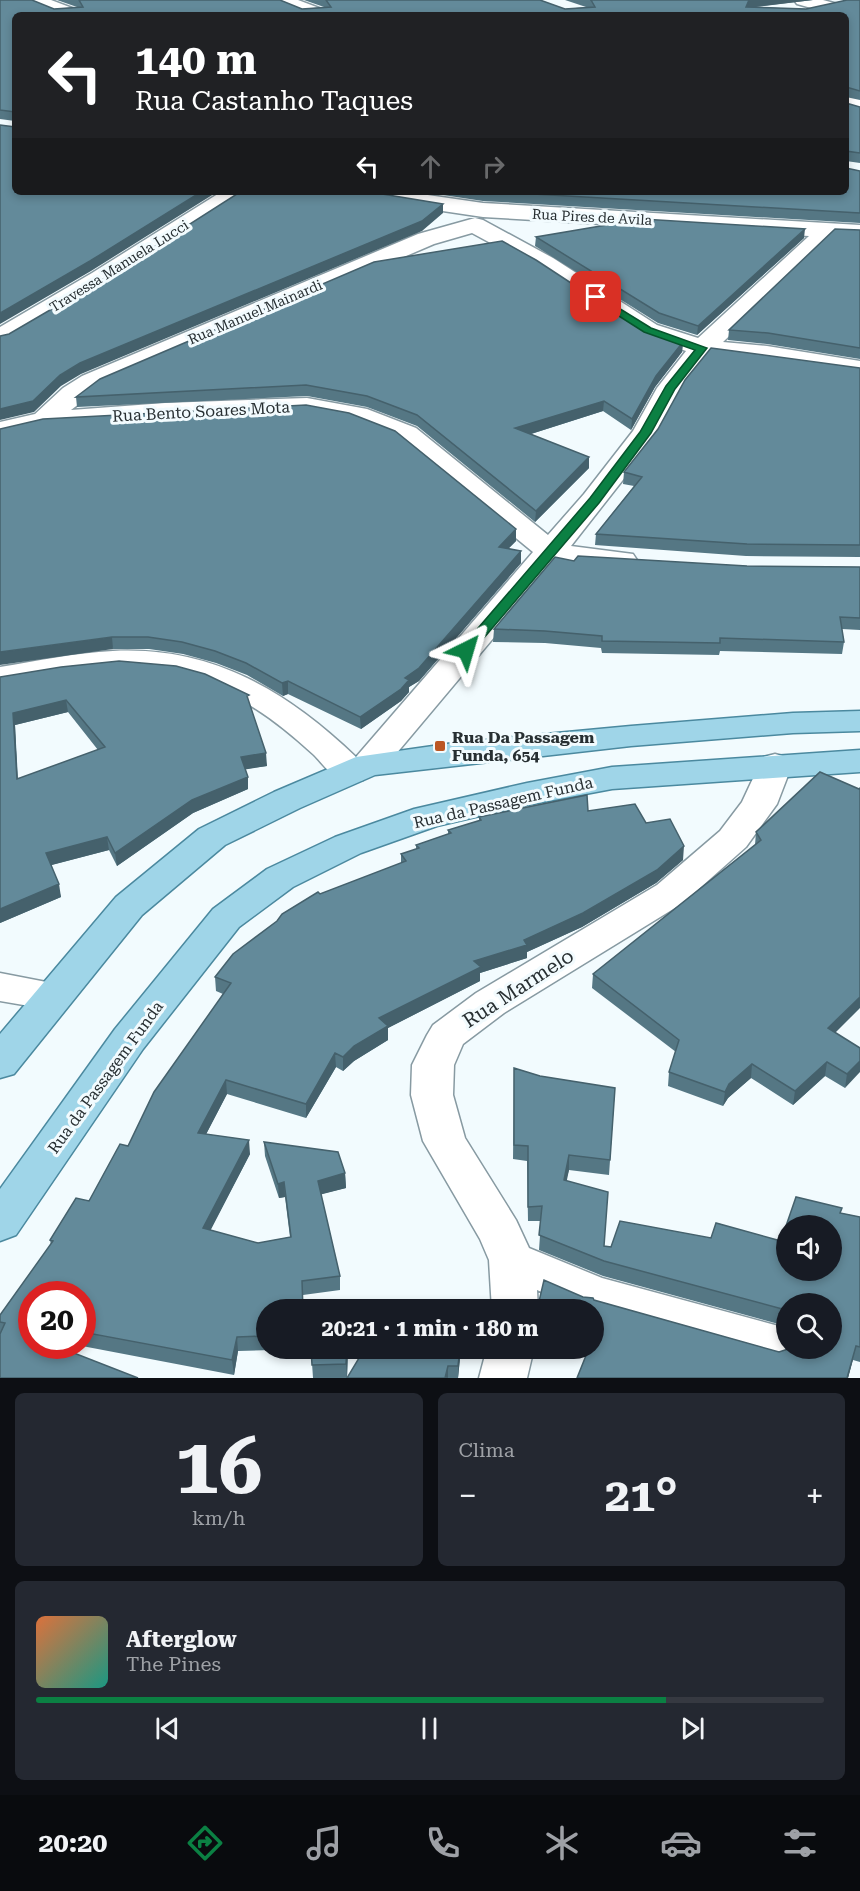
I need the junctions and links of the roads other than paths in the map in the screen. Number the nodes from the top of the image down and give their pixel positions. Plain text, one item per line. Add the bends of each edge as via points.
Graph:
1 (34, 0) edge
2 (281, 0) edge
3 (802, 0) edge
4 (856, 0) edge
5 (826, 7) junction
6 (787, 11) edge
7 (66, 12) edge
8 (312, 12) edge
9 (845, 12) edge
10 (231, 195) edge
11 (376, 195) edge
12 (479, 218) junction
13 (825, 230) junction
14 (860, 232) edge
15 (0, 338) edge
16 (702, 348) junction
17 (860, 369) edge
18 (44, 420) junction
19 (0, 430) edge
20 (551, 551) junction
21 (653, 562) edge
22 (0, 677) edge
23 (860, 721) edge
24 (860, 761) edge
25 (775, 765) junction
26 (359, 769) junction
27 (0, 987) edge
28 (53, 996) junction
29 (0, 1063) edge
30 (0, 1223) edge
31 (512, 1260) junction
32 (514, 1299) edge
33 (776, 1345) edge
34 (508, 1359) edge
35 (503, 1378) edge

1 - 7 street
2 - 8 street
3 - 5 street
4 - 5 street
5 - 6 street
5 - 9 street
10 - 15 street, Travessa Manuela Lucci
11 - 12 street, Rua Pires de Avila
12 - 13 street, Rua Pires de Avila
12 - 16 street via 648,330
12 - 18 street, Rua Manuel Mainardi via 91,382
13 - 14 street, Rua Pires de Avila
13 - 16 street via 821,238
16 - 17 street
16 - 20 street via 670,388 639,441
18 - 19 street, Rua Bento Soares Mota
18 - 20 street, Rua Bento Soares Mota via 307,406 357,414 406,434
20 - 21 street, Rua Bento Soares Mota
20 - 26 street
22 - 26 street via 127,660 193,668 225,677 281,710
23 - 26 main road via 631,736 460,753
24 - 25 main road, Rua da Passagem Funda
25 - 30 main road, Rua da Passagem Funda via 612,778 527,794 427,817 348,845 280,878 226,918 129,1039
25 - 31 street, Rua Marmelo via 759,804 733,839 670,894 490,1003 447,1035 433,1065 432,1095 444,1141
26 - 28 main road via 212,837 129,906
27 - 28 street
28 - 29 main road
31 - 32 street, Rua Marmelo
31 - 33 street via 593,1294
34 - 35 street

